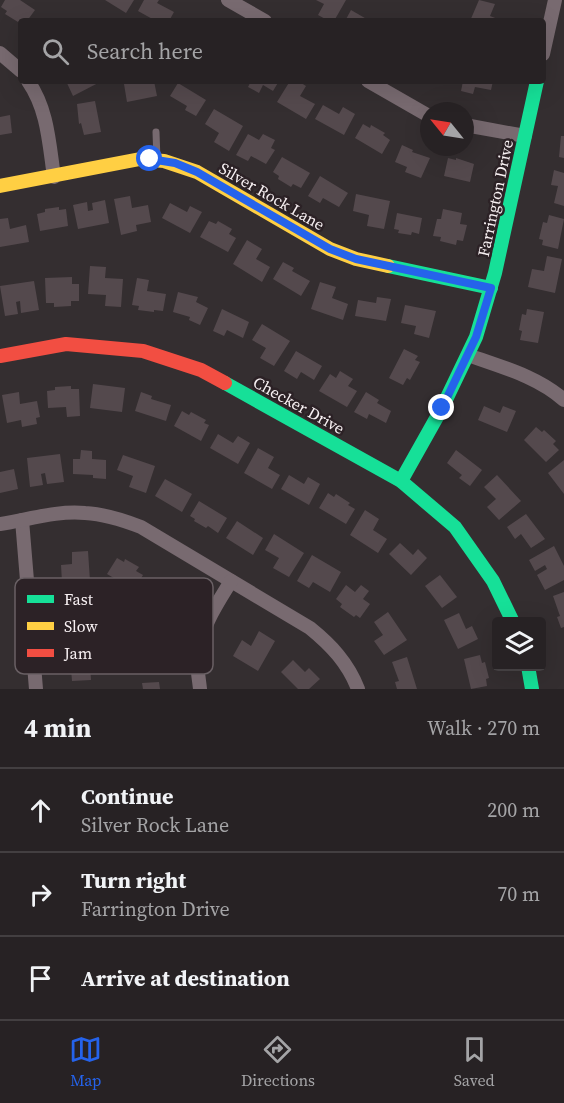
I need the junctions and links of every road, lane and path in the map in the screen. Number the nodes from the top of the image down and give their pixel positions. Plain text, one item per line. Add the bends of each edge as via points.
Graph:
1 (228, 0) edge
2 (555, 0) edge
3 (260, 18) edge
4 (546, 40) edge
5 (0, 52) edge
6 (18, 68) edge
7 (30, 84) edge
8 (373, 84) edge
9 (536, 84) edge
10 (420, 111) edge
11 (474, 127) edge
12 (156, 132) dead end
13 (525, 136) junction
14 (157, 160) junction
15 (54, 177) junction
16 (0, 186) edge
17 (491, 288) junction
18 (468, 355) junction
19 (0, 356) edge
20 (564, 400) edge
21 (400, 481) junction
22 (22, 520) junction
23 (0, 524) edge
24 (27, 578) edge
25 (231, 580) junction
26 (213, 611) edge
27 (511, 617) edge
28 (529, 671) edge
29 (35, 674) edge
30 (199, 674) edge
31 (36, 689) edge
32 (200, 689) edge
33 (358, 689) edge
34 (532, 689) edge

1 - 3 street
2 - 4 street
5 - 6 street
7 - 15 street via 45,114
8 - 10 street
9 - 13 street, Farrington Drive
11 - 13 street
12 - 14 lane
13 - 17 street, Farrington Drive
14 - 15 street, Silver Rock Lane via 140,159
14 - 17 street, Silver Rock Lane via 197,172 347,256
15 - 16 street, Silver Rock Lane
17 - 18 street, Farrington Drive
18 - 20 street via 532,378
18 - 21 street, Farrington Drive
19 - 21 street, Checker Drive via 66,344 143,351 201,370
21 - 27 street, Checker Drive via 455,527 493,580
22 - 23 street
22 - 24 street
22 - 25 street via 84,512 116,517 141,527
25 - 26 street
25 - 33 street via 310,628 332,646
28 - 34 street
29 - 31 street
30 - 32 street

